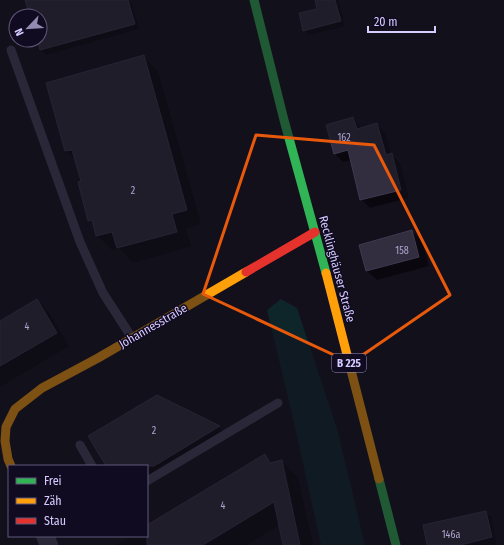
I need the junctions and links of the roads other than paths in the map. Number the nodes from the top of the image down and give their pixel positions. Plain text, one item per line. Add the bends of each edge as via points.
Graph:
1 (254, 0) edge
2 (10, 50) dead end
3 (315, 232) junction
4 (132, 338) junction
5 (278, 403) dead end
6 (3, 427) edge
7 (80, 445) dead end
8 (11, 465) edge
9 (91, 465) edge
10 (148, 480) edge
11 (396, 545) edge

1 - 3 main road, Recklinghäuser Straße / B 225
2 - 4 lane via 80,242 103,293
3 - 4 main road, Johannesstraße
3 - 11 main road, Recklinghäuser Straße / B 225
4 - 6 main road, Johannesstraße via 42,388 15,409
5 - 10 lane
6 - 8 main road
7 - 9 lane

